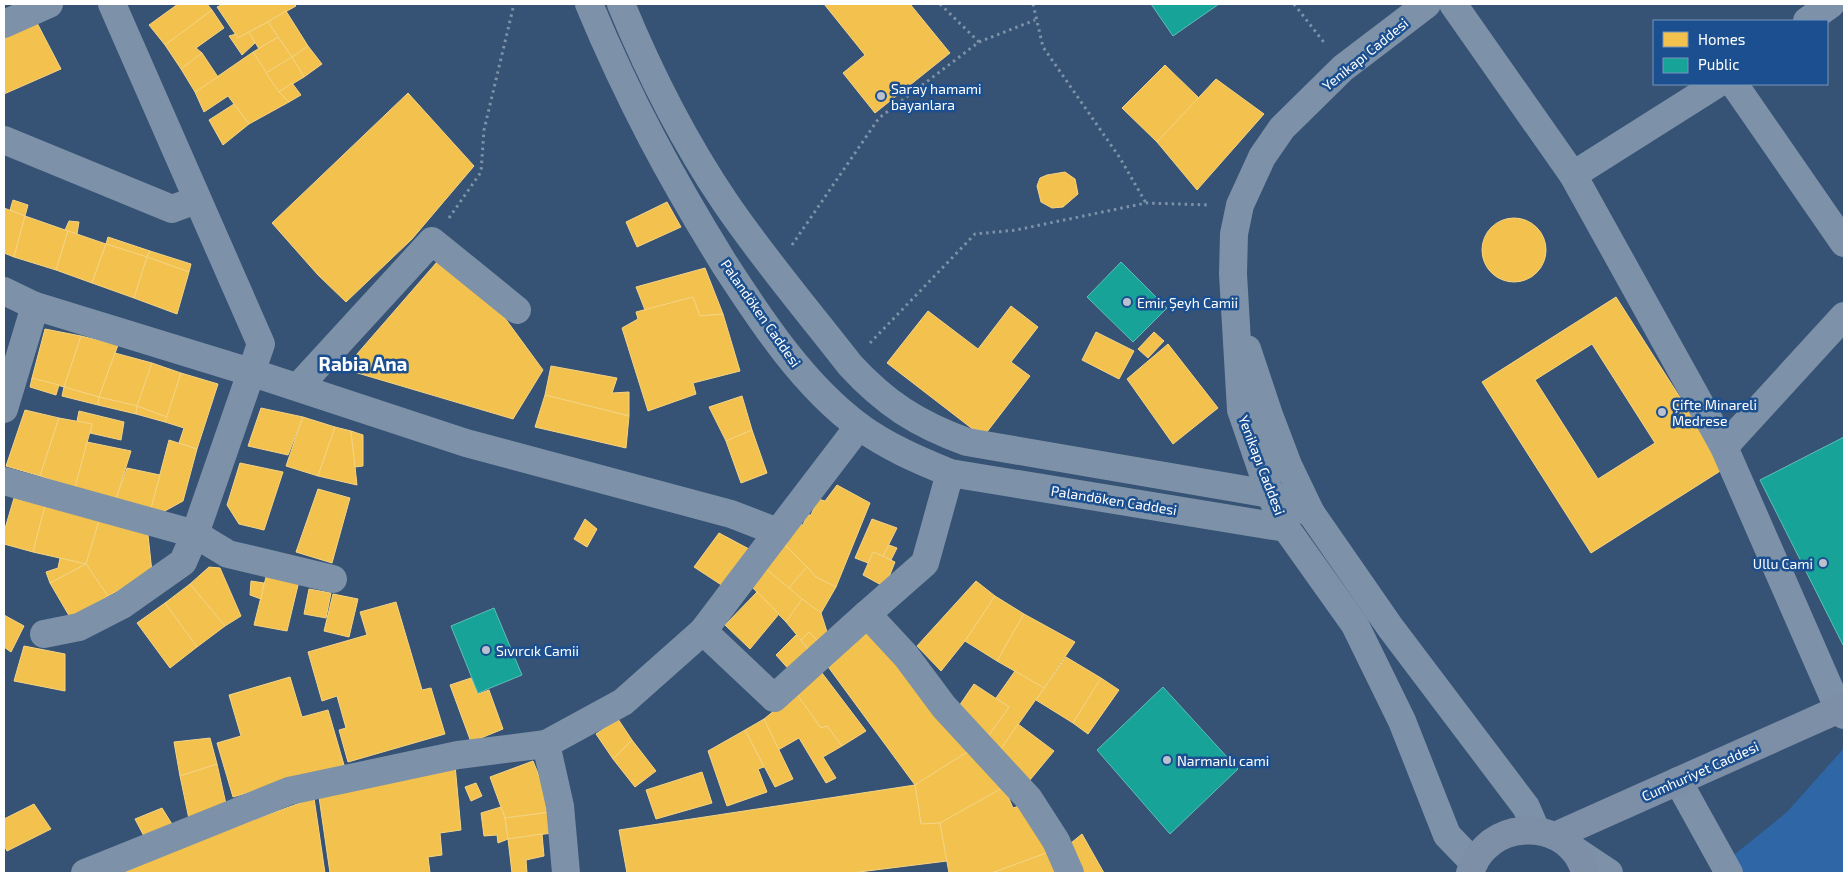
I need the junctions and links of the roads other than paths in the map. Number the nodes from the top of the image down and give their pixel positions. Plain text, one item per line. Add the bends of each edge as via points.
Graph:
1 (49, 4) edge
2 (112, 4) edge
3 (590, 4) edge
4 (621, 4) edge
5 (1427, 4) edge
6 (1453, 4) edge
7 (1831, 4) edge
8 (1808, 20) edge
9 (4, 24) edge
10 (1715, 85) edge
11 (1735, 85) edge
12 (4, 140) edge
13 (1572, 175) junction
14 (196, 200) junction
15 (1844, 243) edge
16 (4, 291) edge
17 (35, 306) junction
18 (517, 310) dead end
19 (1235, 310) junction
20 (1844, 316) edge
21 (250, 372) junction
22 (298, 388) junction
23 (4, 409) edge
24 (859, 426) junction
25 (1724, 448) junction
26 (950, 473) junction
27 (4, 481) edge
28 (1270, 494) junction
29 (1311, 513) junction
30 (1286, 528) junction
31 (778, 532) junction
32 (195, 534) junction
33 (333, 579) dead end
34 (867, 614) junction
35 (703, 632) junction
36 (44, 634) dead end
37 (1843, 711) edge
38 (546, 744) junction
39 (1678, 781) junction
40 (1555, 838) junction
41 (1472, 868) edge
42 (86, 873) edge
43 (566, 873) edge
44 (1070, 873) edge
45 (1585, 873) edge
46 (1608, 873) edge
47 (1729, 873) edge

1 - 9 street
2 - 14 street
3 - 24 street, Palandöken Caddesi via 648,134 741,289 798,366
4 - 28 street via 645,59 696,157 730,208 850,364 870,387 894,406 920,423 966,442
5 - 19 street, Yenikapı Caddesi via 1344,68 1282,128 1262,157 1240,205 1234,234
6 - 13 street
7 - 8 street
10 - 13 street
11 - 15 street
12 - 14 street via 172,208
13 - 25 street
14 - 21 street via 261,344
16 - 17 street
17 - 21 street
17 - 23 street
18 - 22 street via 432,240
19 - 28 street, Yenikapı Caddesi via 1241,410
19 - 29 street via 1269,415
20 - 25 street
21 - 22 street
21 - 32 street
22 - 31 street via 466,443 731,514
24 - 26 street, Palandöken Caddesi via 900,453
24 - 31 street
25 - 37 street
26 - 30 street, Palandöken Caddesi
26 - 34 street via 925,562
27 - 32 street
28 - 29 street
28 - 30 street, Yenikapı Caddesi
29 - 40 street via 1385,620 1526,807
30 - 41 street, Yenikapı Caddesi via 1355,625 1402,721 1446,835
31 - 35 street
32 - 33 street via 228,554
32 - 36 street via 183,562 122,605 79,627
34 - 35 street via 774,698
34 - 44 street via 906,656 944,707 1029,798 1056,841
35 - 38 street via 623,702
37 - 39 main road, Cumhuriyet Caddesi
38 - 42 street via 458,755 289,790
38 - 43 street via 560,806
39 - 40 main road, Cumhuriyet Caddesi
39 - 47 street
40 - 41 main road, Cumhuriyet Caddesi via 1517,830 1500,836 1485,847
40 - 45 main road via 1583,866
40 - 46 street

